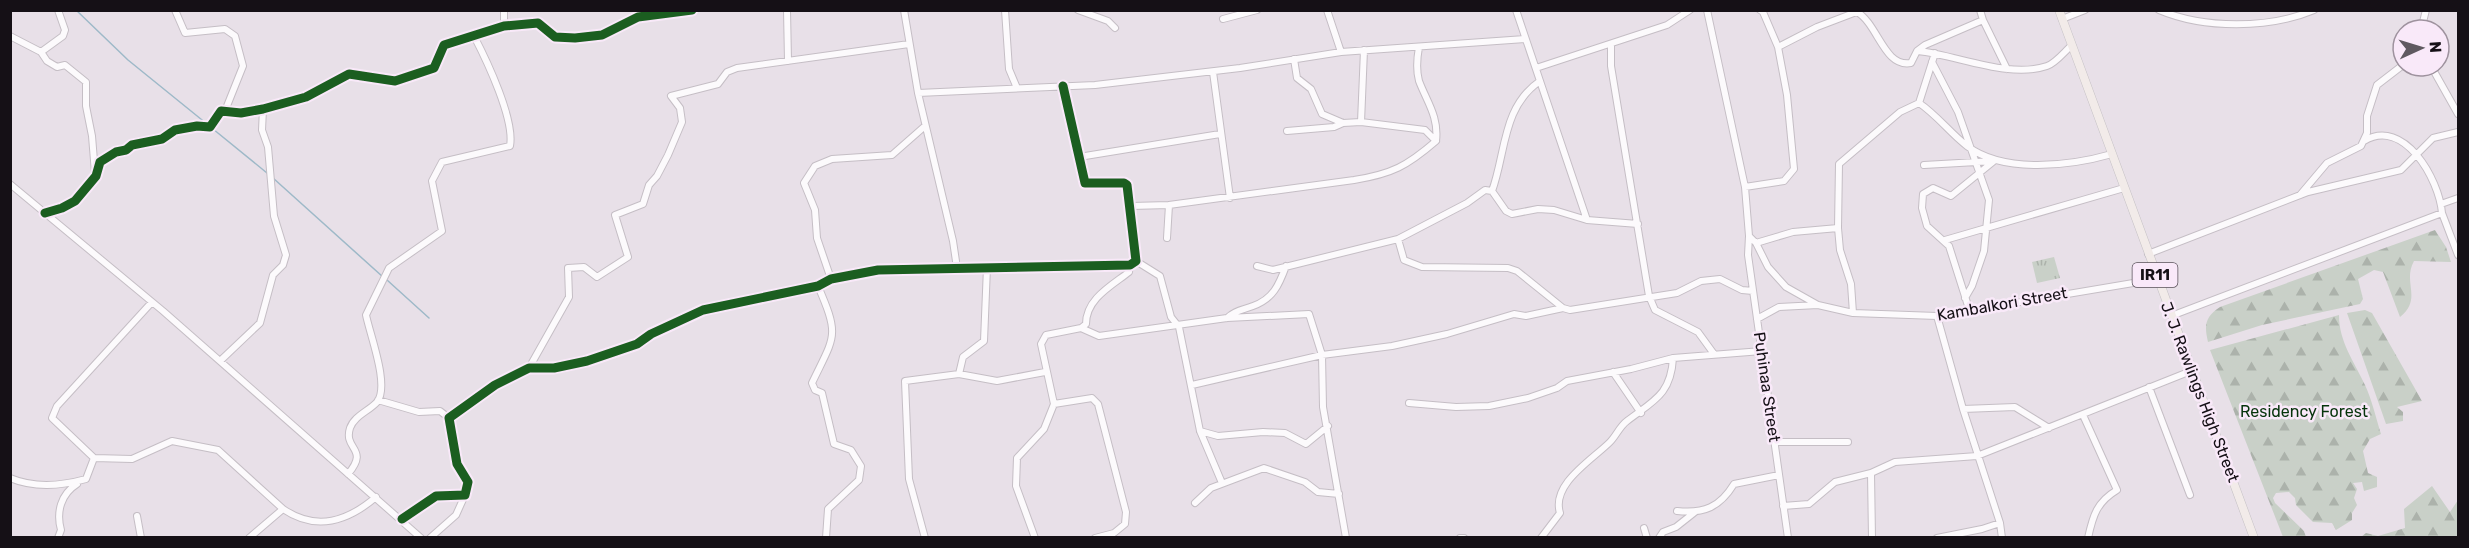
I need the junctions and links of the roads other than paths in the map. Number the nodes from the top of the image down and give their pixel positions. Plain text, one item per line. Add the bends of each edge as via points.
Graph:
1 (58, 10) edge
2 (175, 10) edge
3 (504, 10) edge
4 (692, 10) edge
5 (904, 10) edge
6 (1005, 10) edge
7 (1257, 10) edge
8 (1328, 10) edge
9 (1516, 10) edge
10 (1690, 10) edge
11 (1707, 10) edge
12 (1760, 10) edge
13 (1980, 10) edge
14 (2059, 10) edge
15 (2085, 10) edge
16 (2159, 10) edge
17 (2314, 10) edge
18 (785, 11) edge
19 (1081, 11) edge
20 (1858, 11) edge
21 (1223, 19) dead end
22 (2062, 19) junction
23 (1983, 20) junction
24 (504, 26) junction
25 (1115, 28) dead end
26 (10, 36) edge
27 (474, 36) junction
28 (1525, 39) junction
29 (909, 44) junction
30 (1611, 44) junction
31 (2072, 45) junction
32 (1419, 47) junction
33 (1778, 47) junction
34 (1365, 50) junction
35 (1917, 51) junction
36 (41, 52) junction
37 (1341, 52) junction
38 (1935, 53) junction
39 (1294, 59) junction
40 (788, 61) junction
41 (1932, 62) junction
42 (1536, 68) junction
43 (2007, 69) junction
44 (1214, 72) junction
45 (2391, 74) edge
46 (2438, 78) edge
47 (1540, 81) junction
48 (1063, 86) junction
49 (1017, 88) junction
50 (918, 93) junction
51 (1919, 102) junction
52 (263, 109) junction
53 (225, 111) junction
54 (2458, 114) edge
55 (1360, 122) junction
56 (1343, 123) junction
57 (925, 126) junction
58 (1287, 131) dead end
59 (2458, 132) edge
60 (1220, 134) junction
61 (1436, 141) junction
62 (2364, 141) junction
63 (1974, 150) junction
64 (2112, 154) junction
65 (2416, 154) junction
66 (1079, 158) junction
67 (1994, 161) junction
68 (1976, 162) junction
69 (1924, 165) dead end
70 (1979, 172) junction
71 (96, 176) junction
72 (10, 184) edge
73 (1745, 188) junction
74 (2124, 188) junction
75 (1492, 191) junction
76 (2300, 195) junction
77 (1230, 198) junction
78 (2458, 198) edge
79 (2441, 204) junction
80 (1169, 205) junction
81 (1131, 206) junction
82 (45, 213) junction
83 (2442, 213) junction
84 (1587, 220) junction
85 (1638, 224) junction
86 (1988, 226) junction
87 (1838, 228) junction
88 (1749, 236) junction
89 (1167, 238) dead end
90 (1398, 239) junction
91 (1945, 240) junction
92 (1756, 243) junction
93 (2148, 254) junction
94 (2458, 255) edge
95 (1133, 263) junction
96 (1257, 266) dead end
97 (1286, 266) junction
98 (987, 267) junction
99 (957, 268) junction
100 (831, 279) junction
101 (2157, 279) junction
102 (818, 286) junction
103 (1753, 291) junction
104 (1649, 296) junction
105 (1965, 298) junction
106 (152, 302) junction
107 (1818, 305) junction
108 (1563, 308) junction
109 (1970, 312) junction
110 (1852, 314) junction
111 (1937, 316) junction
112 (2170, 316) junction
113 (1227, 318) junction
114 (1758, 319) junction
115 (1179, 327) junction
116 (1081, 328) junction
117 (1762, 351) junction
118 (1714, 354) junction
119 (1322, 355) junction
120 (1673, 358) junction
121 (220, 361) junction
122 (529, 368) junction
123 (2191, 371) junction
124 (1045, 372) junction
125 (1613, 372) junction
126 (959, 374) junction
127 (1192, 385) junction
128 (2149, 387) junction
129 (378, 400) junction
130 (1409, 403) dead end
131 (1054, 404) junction
132 (1963, 409) junction
133 (1641, 413) junction
134 (2083, 415) junction
135 (449, 418) junction
136 (1328, 426) junction
137 (2049, 428) junction
138 (1200, 431) junction
139 (1775, 442) junction
140 (1848, 442) dead end
141 (1977, 456) junction
142 (94, 458) junction
143 (1871, 472) junction
144 (348, 474) junction
145 (1779, 475) junction
146 (10, 478) edge
147 (86, 479) junction
148 (1222, 483) junction
149 (1339, 494) junction
150 (465, 495) junction
151 (2190, 495) dead end
152 (376, 497) junction
153 (1195, 503) dead end
154 (1783, 506) junction
155 (283, 509) junction
156 (1677, 511) dead end
157 (1695, 512) junction
158 (137, 516) dead end
159 (402, 519) junction
160 (2000, 523) junction
161 (1644, 528) dead end
162 (57, 537) edge
163 (141, 537) edge
164 (249, 537) edge
165 (421, 537) edge
166 (430, 537) edge
167 (826, 537) edge
168 (925, 537) edge
169 (1035, 537) edge
170 (1095, 537) edge
171 (1346, 537) edge
172 (1541, 537) edge
173 (1647, 537) edge
174 (1659, 537) edge
175 (1788, 537) edge
176 (1872, 537) edge
177 (1937, 537) edge
178 (2002, 537) edge
179 (2088, 537) edge
180 (2254, 537) edge

1 - 36 street via 65,30 63,36
2 - 53 street via 185,33 225,29 235,36 243,66
3 - 24 street
4 - 24 street via 638,17 603,35 574,38 555,37 538,23
5 - 29 street
6 - 49 street via 1009,69
7 - 21 street
8 - 37 street
9 - 28 street
10 - 30 street via 1667,25
11 - 73 street
12 - 33 street
13 - 23 street
14 - 22 main road, J. J. Rawlings High Street / IR11
15 - 22 street
16 - 17 street via 2201,24 2292,18
18 - 40 street
19 - 25 street via 1108,21
20 - 33 street
20 - 35 street via 1897,62 1911,63
22 - 31 main road, J. J. Rawlings High Street / IR11
23 - 35 street
23 - 43 street
24 - 27 street
26 - 36 street
27 - 52 street via 444,45 434,68 395,81 350,74 306,97
27 - 129 street via 511,125 510,146 442,162 432,181 442,231 389,268 366,315 381,385
28 - 32 street
28 - 42 street
29 - 40 street
29 - 50 street
30 - 42 street
30 - 85 street via 1611,66
31 - 43 street via 2048,66
31 - 64 main road, J. J. Rawlings High Street / IR11
32 - 34 street
32 - 61 street via 1418,79 1435,116
33 - 73 street via 1794,169 1784,181
34 - 37 street
34 - 55 street
35 - 38 street
36 - 71 street via 47,61 57,67 65,65 86,82
37 - 39 street
38 - 41 street
38 - 43 street
39 - 44 street
39 - 56 street via 1297,78 1311,89 1322,114
40 - 122 street via 737,68 727,72 718,84 671,96 680,108 682,122 668,155 649,185 643,204 615,215 628,257 597,277 584,267 568,268 568,297
41 - 51 street
41 - 63 street
42 - 47 street
44 - 48 street
44 - 60 street
45 - 62 street via 2377,85
46 - 54 street
47 - 75 street via 1521,97 1504,134
47 - 84 street
48 - 49 street
48 - 66 street
49 - 50 street
50 - 57 street
51 - 63 street
51 - 87 street via 1900,112 1839,164
52 - 53 street
52 - 121 street via 261,130 268,147 274,216 286,255 273,275 260,323
53 - 71 street via 216,114 210,127 175,130 162,139 116,152 100,162
55 - 56 street
55 - 61 street via 1425,130
56 - 58 street
57 - 99 street
57 - 100 street via 892,155 832,159 815,166 804,183 815,210 817,238
59 - 65 street via 2433,138
60 - 66 street
60 - 77 street
61 - 77 street via 1408,165 1384,175
62 - 65 street via 2386,134
62 - 76 street via 2319,170
63 - 67 street
63 - 68 street
64 - 67 street via 2087,162 2035,166
64 - 74 main road, J. J. Rawlings High Street / IR11
65 - 76 street via 2401,170
65 - 79 street
66 - 81 street via 1085,183 1124,183
67 - 68 street
67 - 70 street
68 - 69 street
68 - 70 street
70 - 86 street via 1989,200
70 - 91 street via 1951,196 1933,188 1923,194 1927,226
71 - 82 street via 75,201
72 - 82 street
73 - 88 street
74 - 86 street
74 - 93 main road, J. J. Rawlings High Street / IR11
75 - 84 street via 1512,214 1554,210
75 - 90 street via 1478,193 1467,203
76 - 93 street
77 - 80 street
78 - 79 street
79 - 83 street
80 - 81 street
80 - 89 street
81 - 95 street
82 - 106 street
83 - 94 street
83 - 112 street
84 - 85 street
85 - 104 street
86 - 91 street
86 - 105 street via 1984,251
87 - 92 street via 1793,232
87 - 110 street via 1840,250 1851,284
88 - 92 street, Kambalkori Street
88 - 103 street, Puhinaa Street
90 - 97 street
90 - 108 street via 1404,260 1422,267 1508,268
91 - 105 street
92 - 107 street, Kambalkori Street via 1768,267 1786,287
93 - 101 main road, J. J. Rawlings High Street / IR11
95 - 98 street
95 - 115 street via 1160,276 1171,317
95 - 116 street via 1129,272 1094,301
96 - 97 street via 1273,270
97 - 113 street via 1268,299
98 - 99 street
98 - 126 street via 984,341 963,357
99 - 100 street via 878,270
100 - 102 street
101 - 109 street, Kambalkori Street
101 - 112 main road, J. J. Rawlings High Street / IR11
102 - 122 street via 703,310 637,344 588,361
102 - 167 street via 834,330 812,383 822,393 834,444 851,450 861,466 859,480 828,509
103 - 104 street via 1720,279 1701,281 1677,293
103 - 114 street, Puhinaa Street
104 - 108 street
104 - 118 street via 1655,310 1698,332
105 - 109 street
106 - 121 street
106 - 142 street via 57,406 52,418
107 - 110 street, Kambalkori Street
107 - 114 street via 1779,307
108 - 119 street via 1526,316 1505,315 1392,346
109 - 111 street, Kambalkori Street
110 - 111 street, Kambalkori Street
111 - 132 street
112 - 123 main road, J. J. Rawlings High Street / IR11
113 - 115 street
113 - 119 street via 1309,314
114 - 117 street, Puhinaa Street
115 - 116 street via 1099,336
115 - 127 street
116 - 124 street via 1046,336 1041,344
117 - 118 street
117 - 139 street, Puhinaa Street
118 - 120 street
119 - 127 street
119 - 136 street via 1323,407
120 - 125 street
120 - 133 street via 1672,375 1655,402
121 - 144 street
122 - 135 street via 495,385
123 - 128 street
123 - 180 main road, J. J. Rawlings High Street / IR11
124 - 126 street via 997,381
124 - 131 street
125 - 130 street via 1567,381 1528,399 1489,406
125 - 133 street
126 - 168 street via 905,381 909,479
127 - 138 street
128 - 134 street
128 - 151 street
129 - 135 street via 419,412 440,411
129 - 144 street via 350,428 358,463
131 - 169 street via 1044,429 1017,458 1016,486
131 - 170 street via 1092,398 1098,404 1126,512 1125,524 1114,533
132 - 137 street via 2015,408
132 - 141 street
133 - 172 street via 1626,421 1560,493 1560,513
134 - 137 street
134 - 179 street via 2117,490 2099,502
135 - 150 street via 457,464 468,482
136 - 138 street via 1306,444 1285,433 1218,436
136 - 149 street
137 - 141 street
138 - 148 street
139 - 140 street
139 - 145 street, Puhinaa Street
141 - 143 street via 1895,462
141 - 160 street
142 - 147 street
142 - 155 street via 132,459 172,441 218,450
143 - 154 street via 1835,482 1809,504
143 - 176 street
144 - 152 street
145 - 154 street, Puhinaa Street
145 - 157 street via 1734,484 1716,507
146 - 147 street via 35,486
147 - 162 street via 71,488 62,502
148 - 149 street via 1264,468 1305,482 1318,492
148 - 153 street
149 - 171 street
150 - 159 street via 436,496
150 - 166 street via 456,515
152 - 155 street via 357,513 340,520 305,519
152 - 159 street
154 - 175 street, Puhinaa Street
155 - 164 street
156 - 157 street
157 - 174 street
158 - 163 street
159 - 165 street
160 - 177 street
160 - 178 street
161 - 173 street

